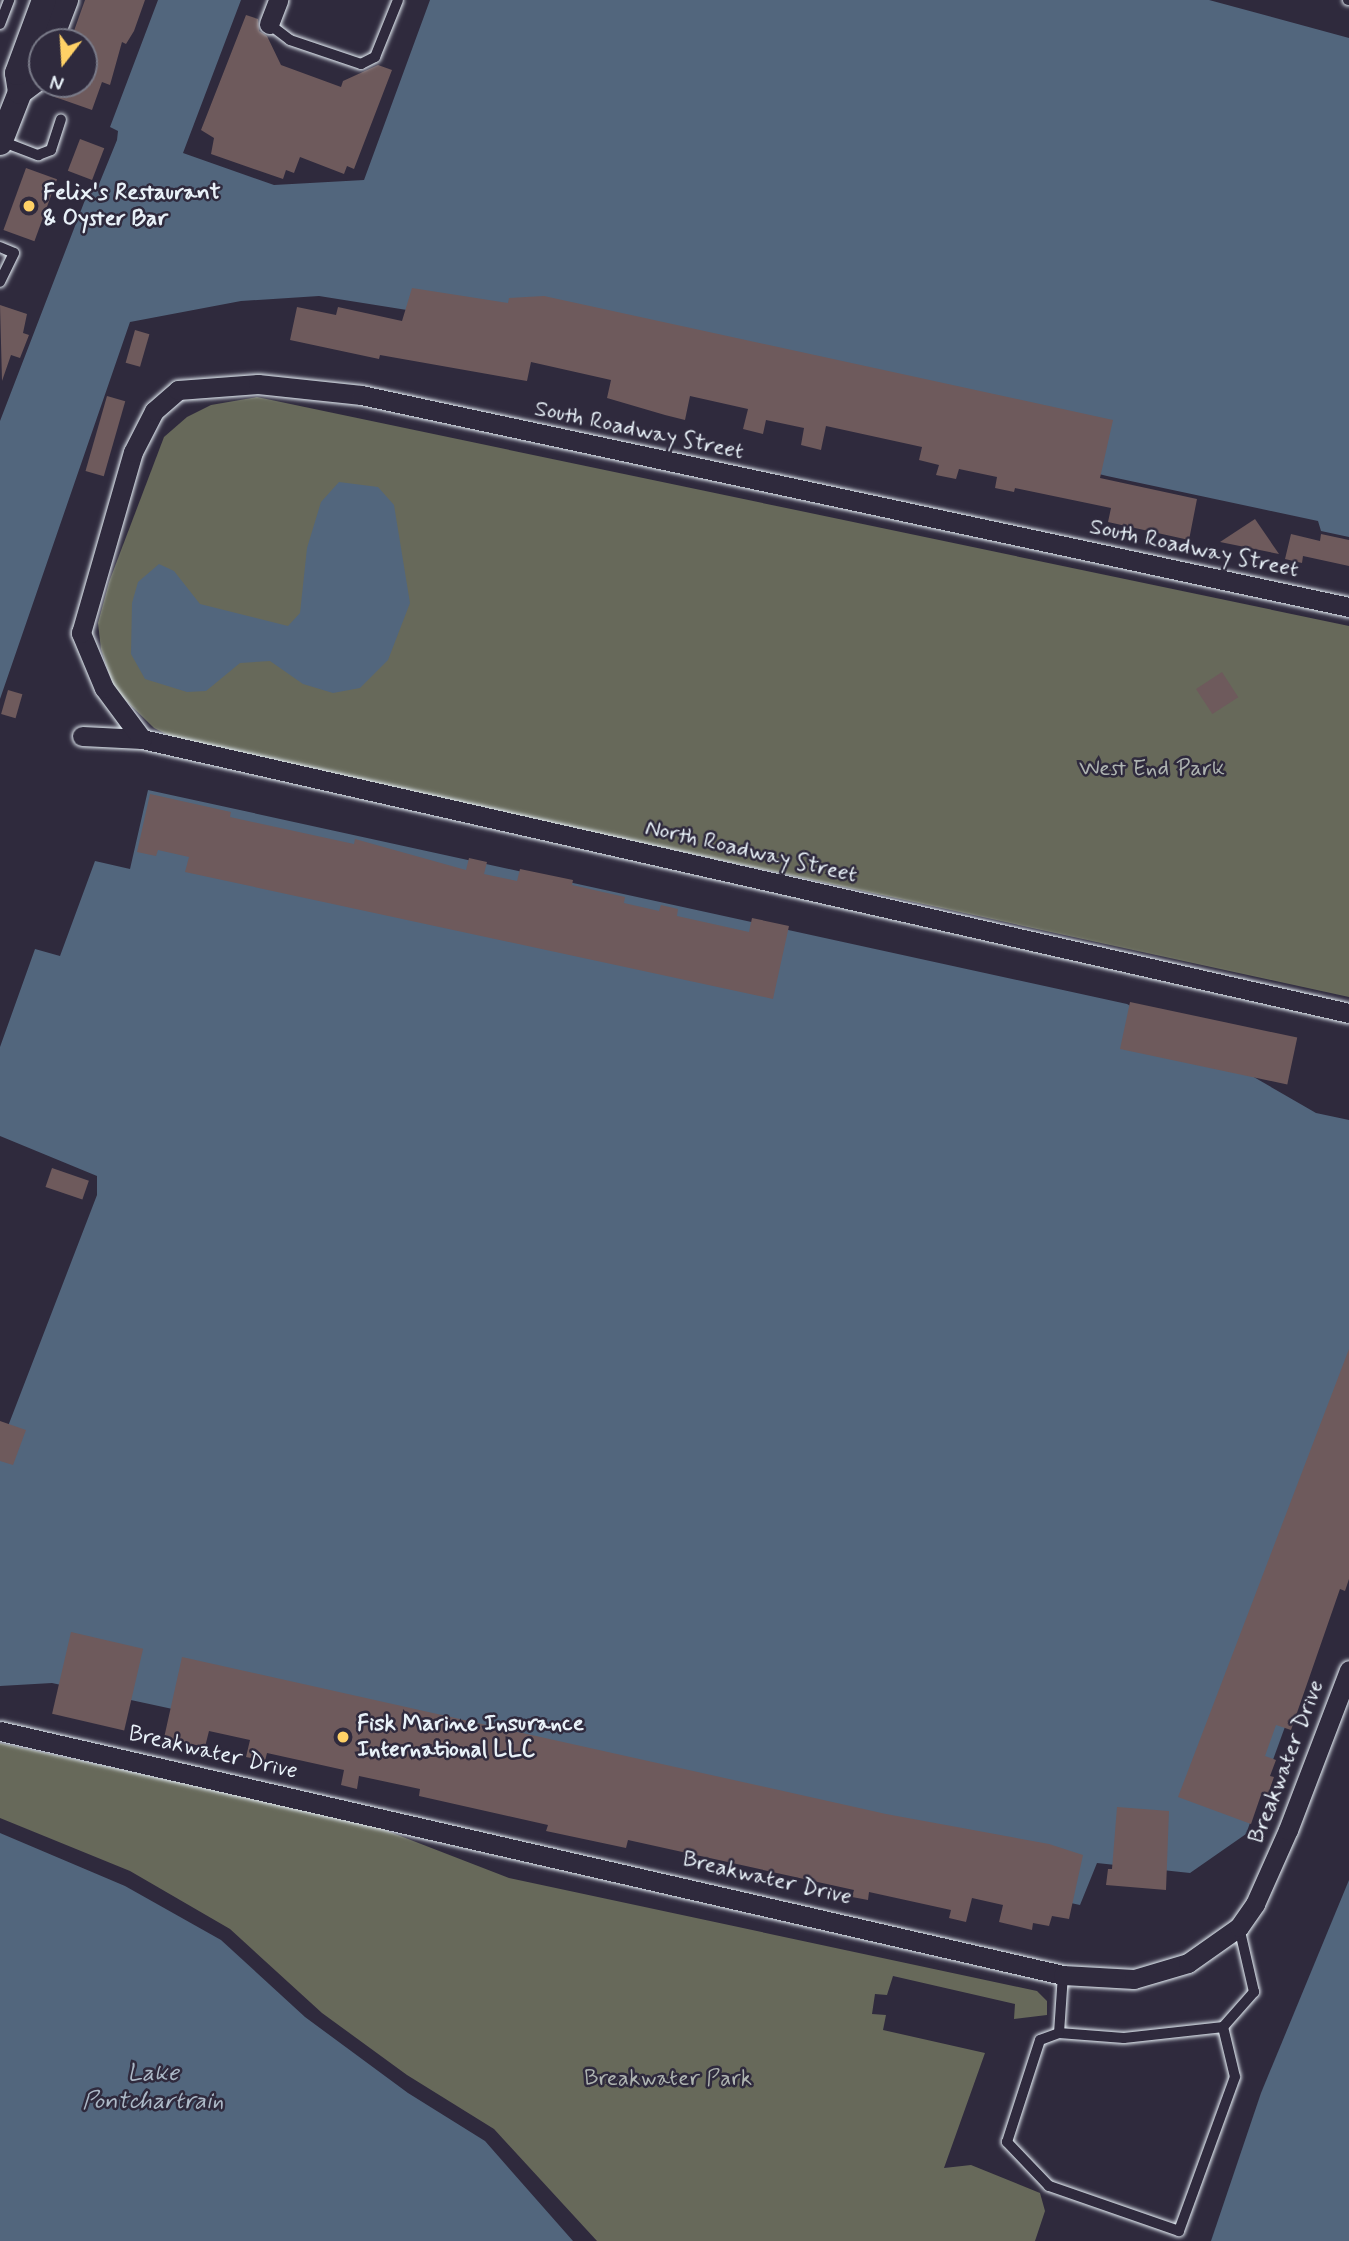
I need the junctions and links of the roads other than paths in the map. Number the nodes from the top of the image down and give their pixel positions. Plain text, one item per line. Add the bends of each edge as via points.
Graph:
1 (9, 0) edge
2 (44, 0) edge
3 (66, 0) edge
4 (278, 0) edge
5 (398, 0) edge
6 (0, 24) edge
7 (269, 24) joint
8 (55, 28) edge
9 (28, 86) edge
10 (19, 92) junction
11 (61, 120) dead end
12 (0, 142) edge
13 (0, 247) edge
14 (0, 282) edge
15 (1349, 607) edge
16 (82, 736) dead end
17 (142, 739) junction
18 (1349, 1013) edge
19 (1349, 1670) edge
20 (0, 1731) edge
21 (1239, 1927) junction
22 (1063, 1975) junction
23 (1223, 2027) junction
24 (1059, 2034) junction

1 - 6 lane
2 - 10 street via 17,73
3 - 8 street
4 - 7 street
5 - 7 lane via 375,57 362,64 290,40
9 - 10 street
10 - 12 street
11 - 12 lane via 51,150 38,155
13 - 14 lane via 14,253
15 - 17 street, South Roadway Street via 361,395 258,384 178,390 153,411 133,452 81,633 104,688
16 - 17 street, North Roadway Street
17 - 18 street, North Roadway Street
19 - 21 street, Breakwater Drive via 1288,1830 1255,1904
20 - 22 street, Breakwater Drive
21 - 22 street, Breakwater Drive via 1188,1962 1134,1979
21 - 23 lane via 1254,1992
22 - 24 lane
23 - 24 lane via 1124,2038
23 - 24 lane via 1235,2077 1179,2231 1049,2186 1007,2142 1040,2040

